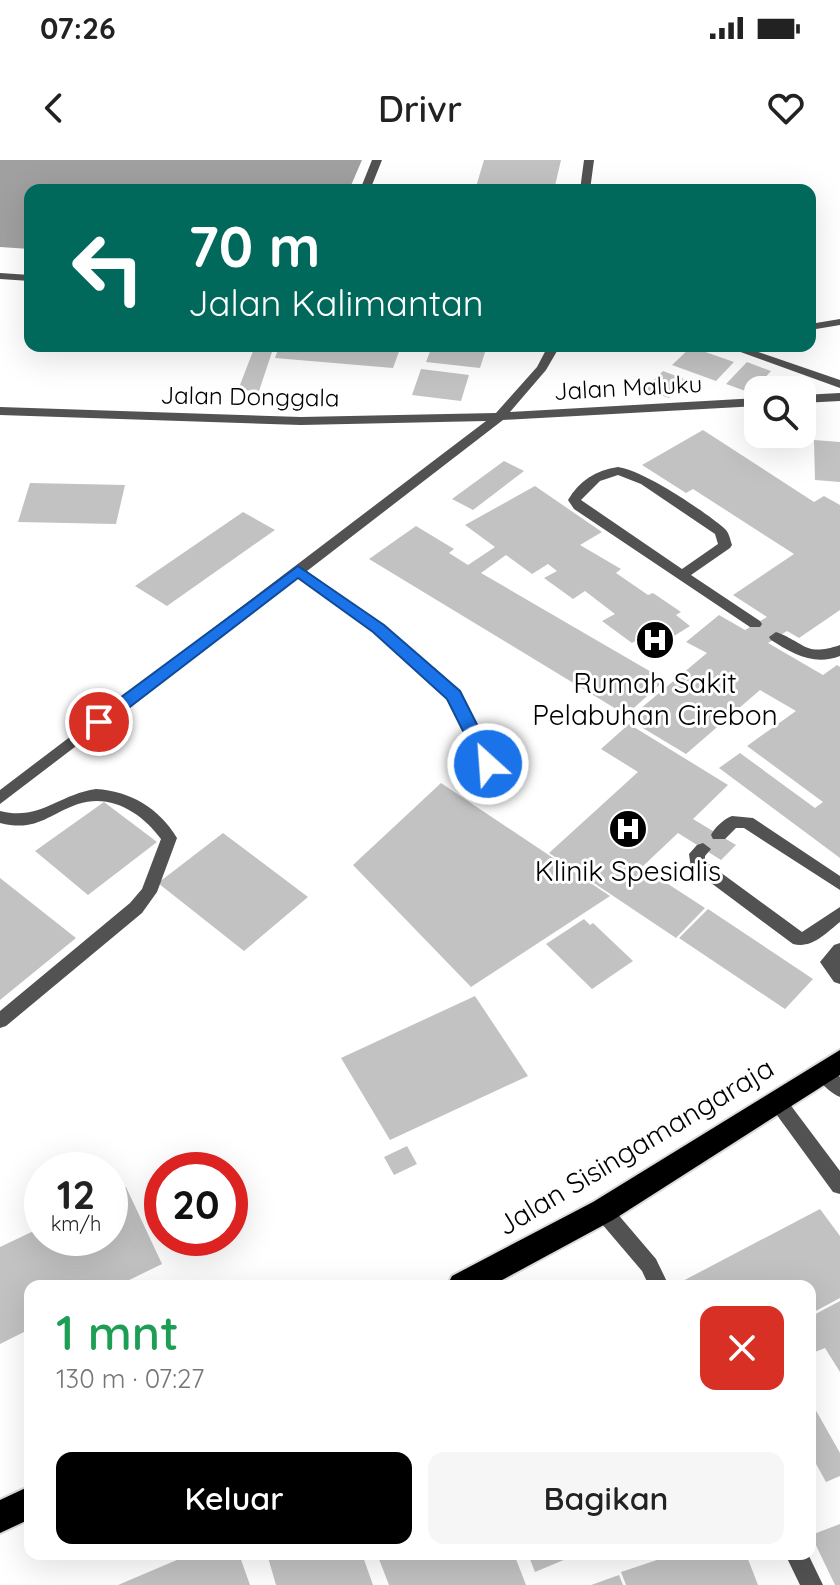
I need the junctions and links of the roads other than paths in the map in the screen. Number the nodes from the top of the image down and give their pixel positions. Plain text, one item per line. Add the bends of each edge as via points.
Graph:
1 (377, 160) edge
2 (589, 160) edge
3 (367, 184) edge
4 (586, 184) edge
5 (0, 276) edge
6 (24, 278) edge
7 (840, 322) edge
8 (816, 326) edge
9 (551, 352) edge
10 (747, 352) edge
11 (840, 384) edge
12 (840, 397) edge
13 (816, 398) edge
14 (744, 403) edge
15 (0, 411) edge
16 (500, 416) junction
17 (298, 571) junction
18 (682, 575) junction
19 (755, 624) dead end
20 (776, 637) dead end
21 (840, 650) edge
22 (488, 764) dead end
23 (0, 798) edge
24 (0, 817) edge
25 (719, 835) dead end
26 (703, 849) dead end
27 (840, 884) edge
28 (840, 913) edge
29 (840, 950) edge
30 (840, 977) edge
31 (0, 1021) edge
32 (834, 1074) edge
33 (777, 1101) junction
34 (840, 1186) edge
35 (603, 1211) junction
36 (473, 1280) edge
37 (656, 1280) edge
38 (24, 1505) edge
39 (0, 1517) edge
40 (799, 1560) edge
41 (812, 1585) edge

1 - 3 street
2 - 4 street
5 - 6 street
7 - 8 street
9 - 16 street
10 - 11 street
12 - 13 street
14 - 16 street, Jalan Maluku
15 - 16 street, Jalan Donggala via 301,421
16 - 17 street
17 - 22 street via 378,629 454,695
17 - 23 street
18 - 18 street via 579,506 574,500 577,491 605,474 627,472 721,532 725,545
18 - 19 street
20 - 21 street via 817,657
24 - 31 street via 17,823 83,797 115,797 158,822 169,838 149,892 136,908
25 - 27 street via 732,822 747,822
26 - 28 street via 697,864 799,939
29 - 30 street via 828,962
32 - 33 highway, Jalan Sisingamangaraja
33 - 34 street
33 - 35 highway, Jalan Sisingamangaraja
35 - 36 highway, Jalan Sisingamangaraja
35 - 37 street
38 - 39 highway
40 - 41 street

